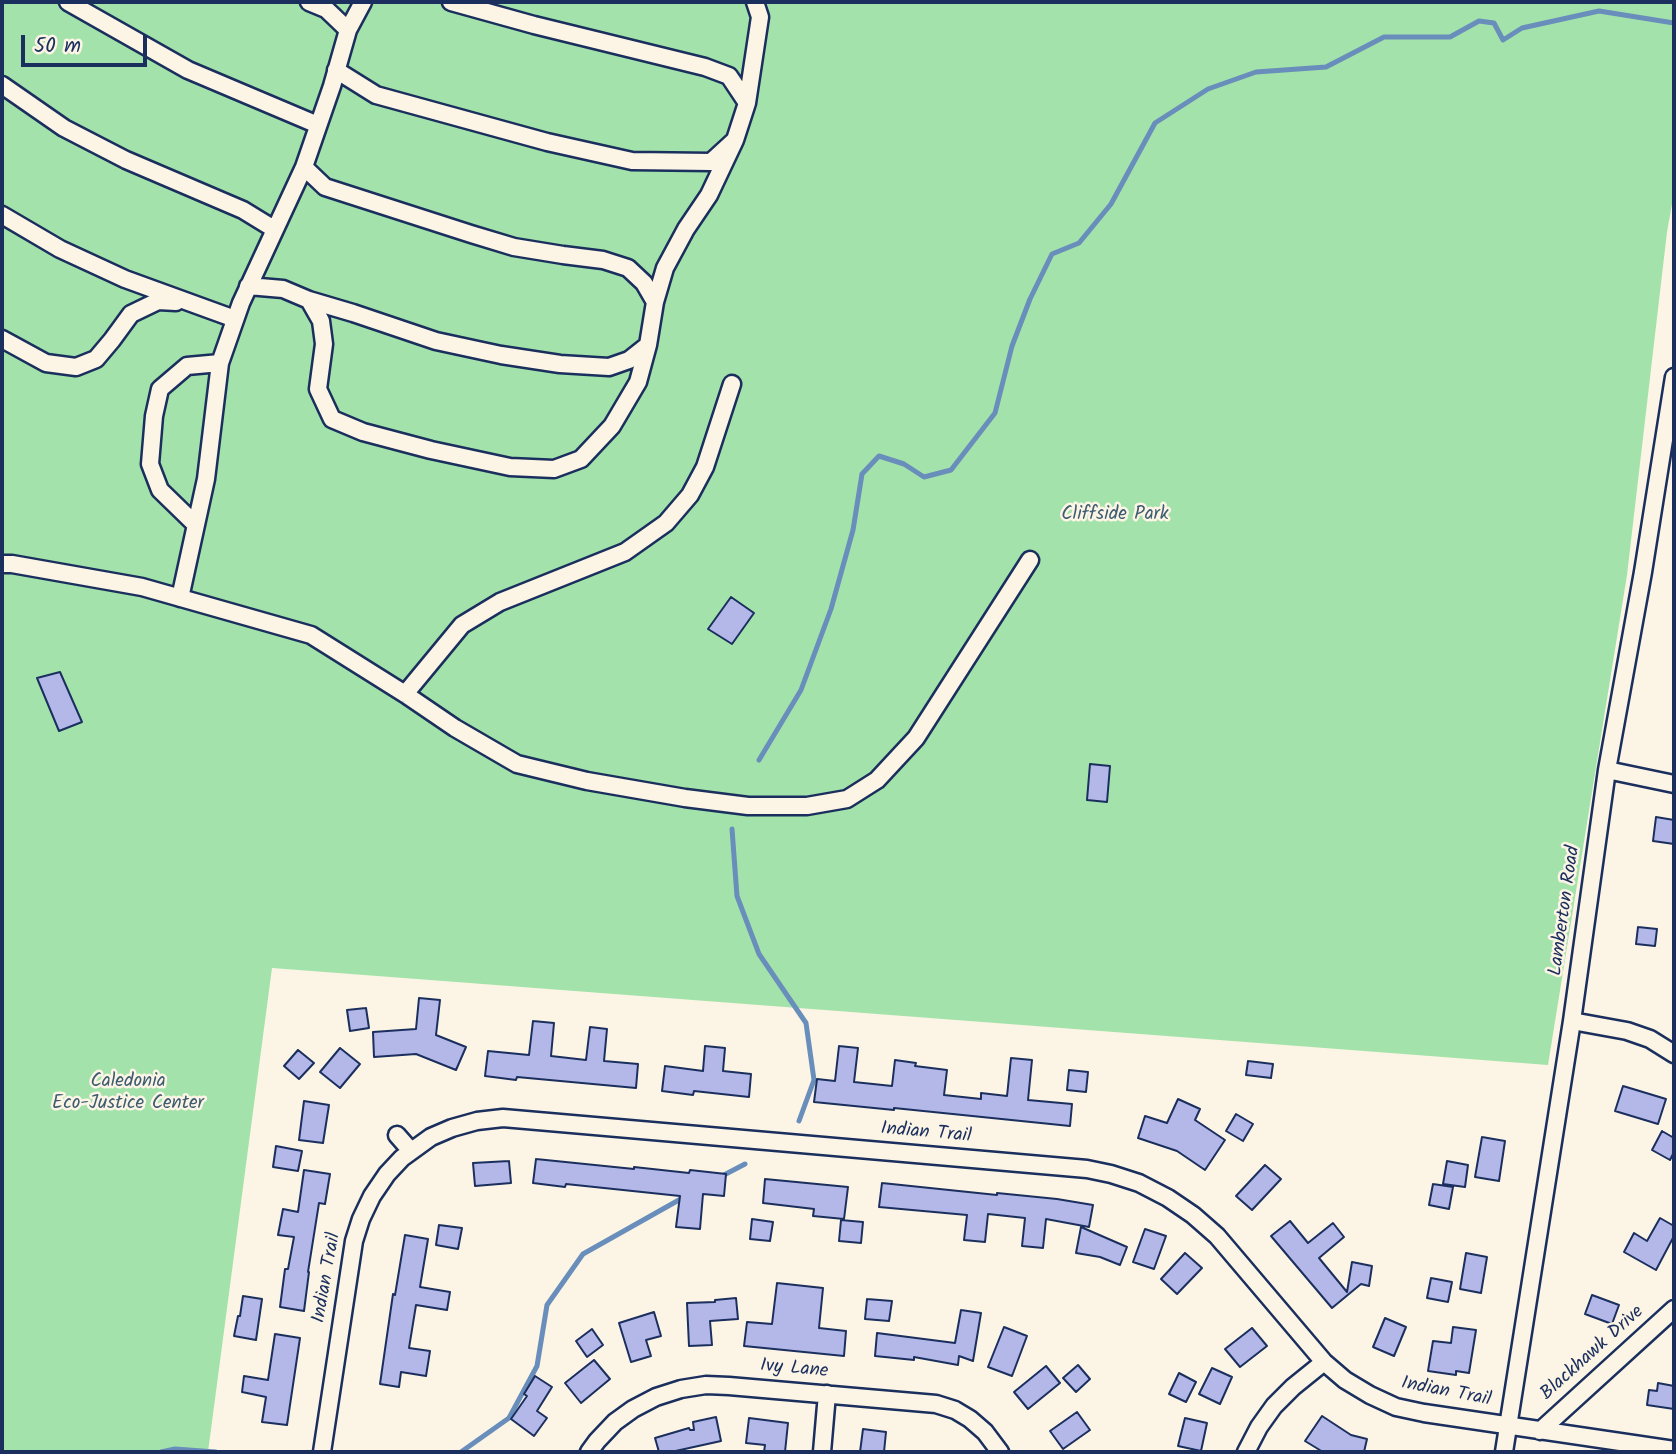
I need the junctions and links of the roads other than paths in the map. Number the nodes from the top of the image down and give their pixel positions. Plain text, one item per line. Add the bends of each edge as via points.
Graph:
1 (68, 2) edge
2 (309, 2) edge
3 (363, 2) edge
4 (451, 2) edge
5 (755, 2) edge
6 (348, 30) junction
7 (336, 70) junction
8 (2, 85) edge
9 (747, 103) junction
10 (318, 125) junction
11 (735, 140) junction
12 (304, 167) junction
13 (2, 215) edge
14 (274, 229) junction
15 (248, 286) junction
16 (309, 300) junction
17 (655, 302) junction
18 (189, 303) junction
19 (235, 319) junction
20 (2, 339) edge
21 (648, 345) junction
22 (220, 363) junction
23 (1674, 377) edge
24 (732, 384) dead end
25 (1667, 474) edge
26 (196, 525) junction
27 (1030, 560) dead end
28 (2, 564) edge
29 (180, 598) junction
30 (405, 694) junction
31 (1607, 770) junction
32 (1674, 784) edge
33 (1572, 1021) junction
34 (1674, 1054) edge
35 (397, 1135) dead end
36 (411, 1151) junction
37 (1674, 1308) edge
38 (1324, 1362) junction
39 (827, 1394) junction
40 (1508, 1426) junction
41 (1539, 1431) junction
42 (1674, 1450) edge
43 (322, 1452) edge
44 (589, 1452) edge
45 (822, 1452) edge
46 (1000, 1452) edge
47 (1246, 1452) edge
48 (1504, 1452) edge

1 - 10 street via 188,70
2 - 6 street via 326,9
3 - 6 street
4 - 9 street via 705,67 729,76
5 - 9 street via 760,17
6 - 7 street
7 - 10 street
7 - 11 street via 376,95 632,161 711,162
8 - 14 street via 64,128
9 - 11 street
10 - 12 street
11 - 17 street via 709,195 665,268
12 - 14 street
12 - 17 street via 325,187 471,234 514,247 628,268
13 - 18 street via 60,249
14 - 15 street
15 - 16 street via 283,289
15 - 19 street
16 - 21 street via 436,341 560,364 609,367 629,360
16 - 21 street via 321,321 324,344 318,389 332,419 374,435 510,467 554,469 581,459 612,426 638,382
17 - 21 street
18 - 19 street
18 - 20 street via 158,301 131,314 96,359 76,367 46,363
19 - 22 street
22 - 26 street
22 - 26 street via 187,366 160,389 155,416 150,464 160,490
23 - 25 street, Lamberton Road
24 - 30 street via 705,467 690,495 666,523 625,552 500,602 463,625
25 - 31 street, Lamberton Road via 1643,572
26 - 29 street
27 - 30 street via 916,738 877,780 847,799 807,806 748,806 587,781 517,764
28 - 29 street via 142,587
29 - 30 street via 311,635
31 - 32 street
31 - 33 street, Lamberton Road
33 - 34 street via 1627,1031
33 - 40 street, Lamberton Road
35 - 36 street
36 - 38 street, Indian Trail via 452,1128 503,1118 1100,1171 1139,1183 1193,1215 1217,1236
36 - 43 street, Indian Trail via 387,1174 357,1230
37 - 41 street, Blackhawk Drive
38 - 40 street, Indian Trail via 1345,1380 1396,1406
38 - 47 street via 1274,1406
39 - 44 street, Ivy Lane via 706,1385 681,1389 633,1409
39 - 45 street
39 - 46 street, Ivy Lane via 936,1404 955,1410 985,1432
40 - 41 street, Indian Trail
40 - 48 street, Lamberton Road
41 - 42 street, Indian Trail

